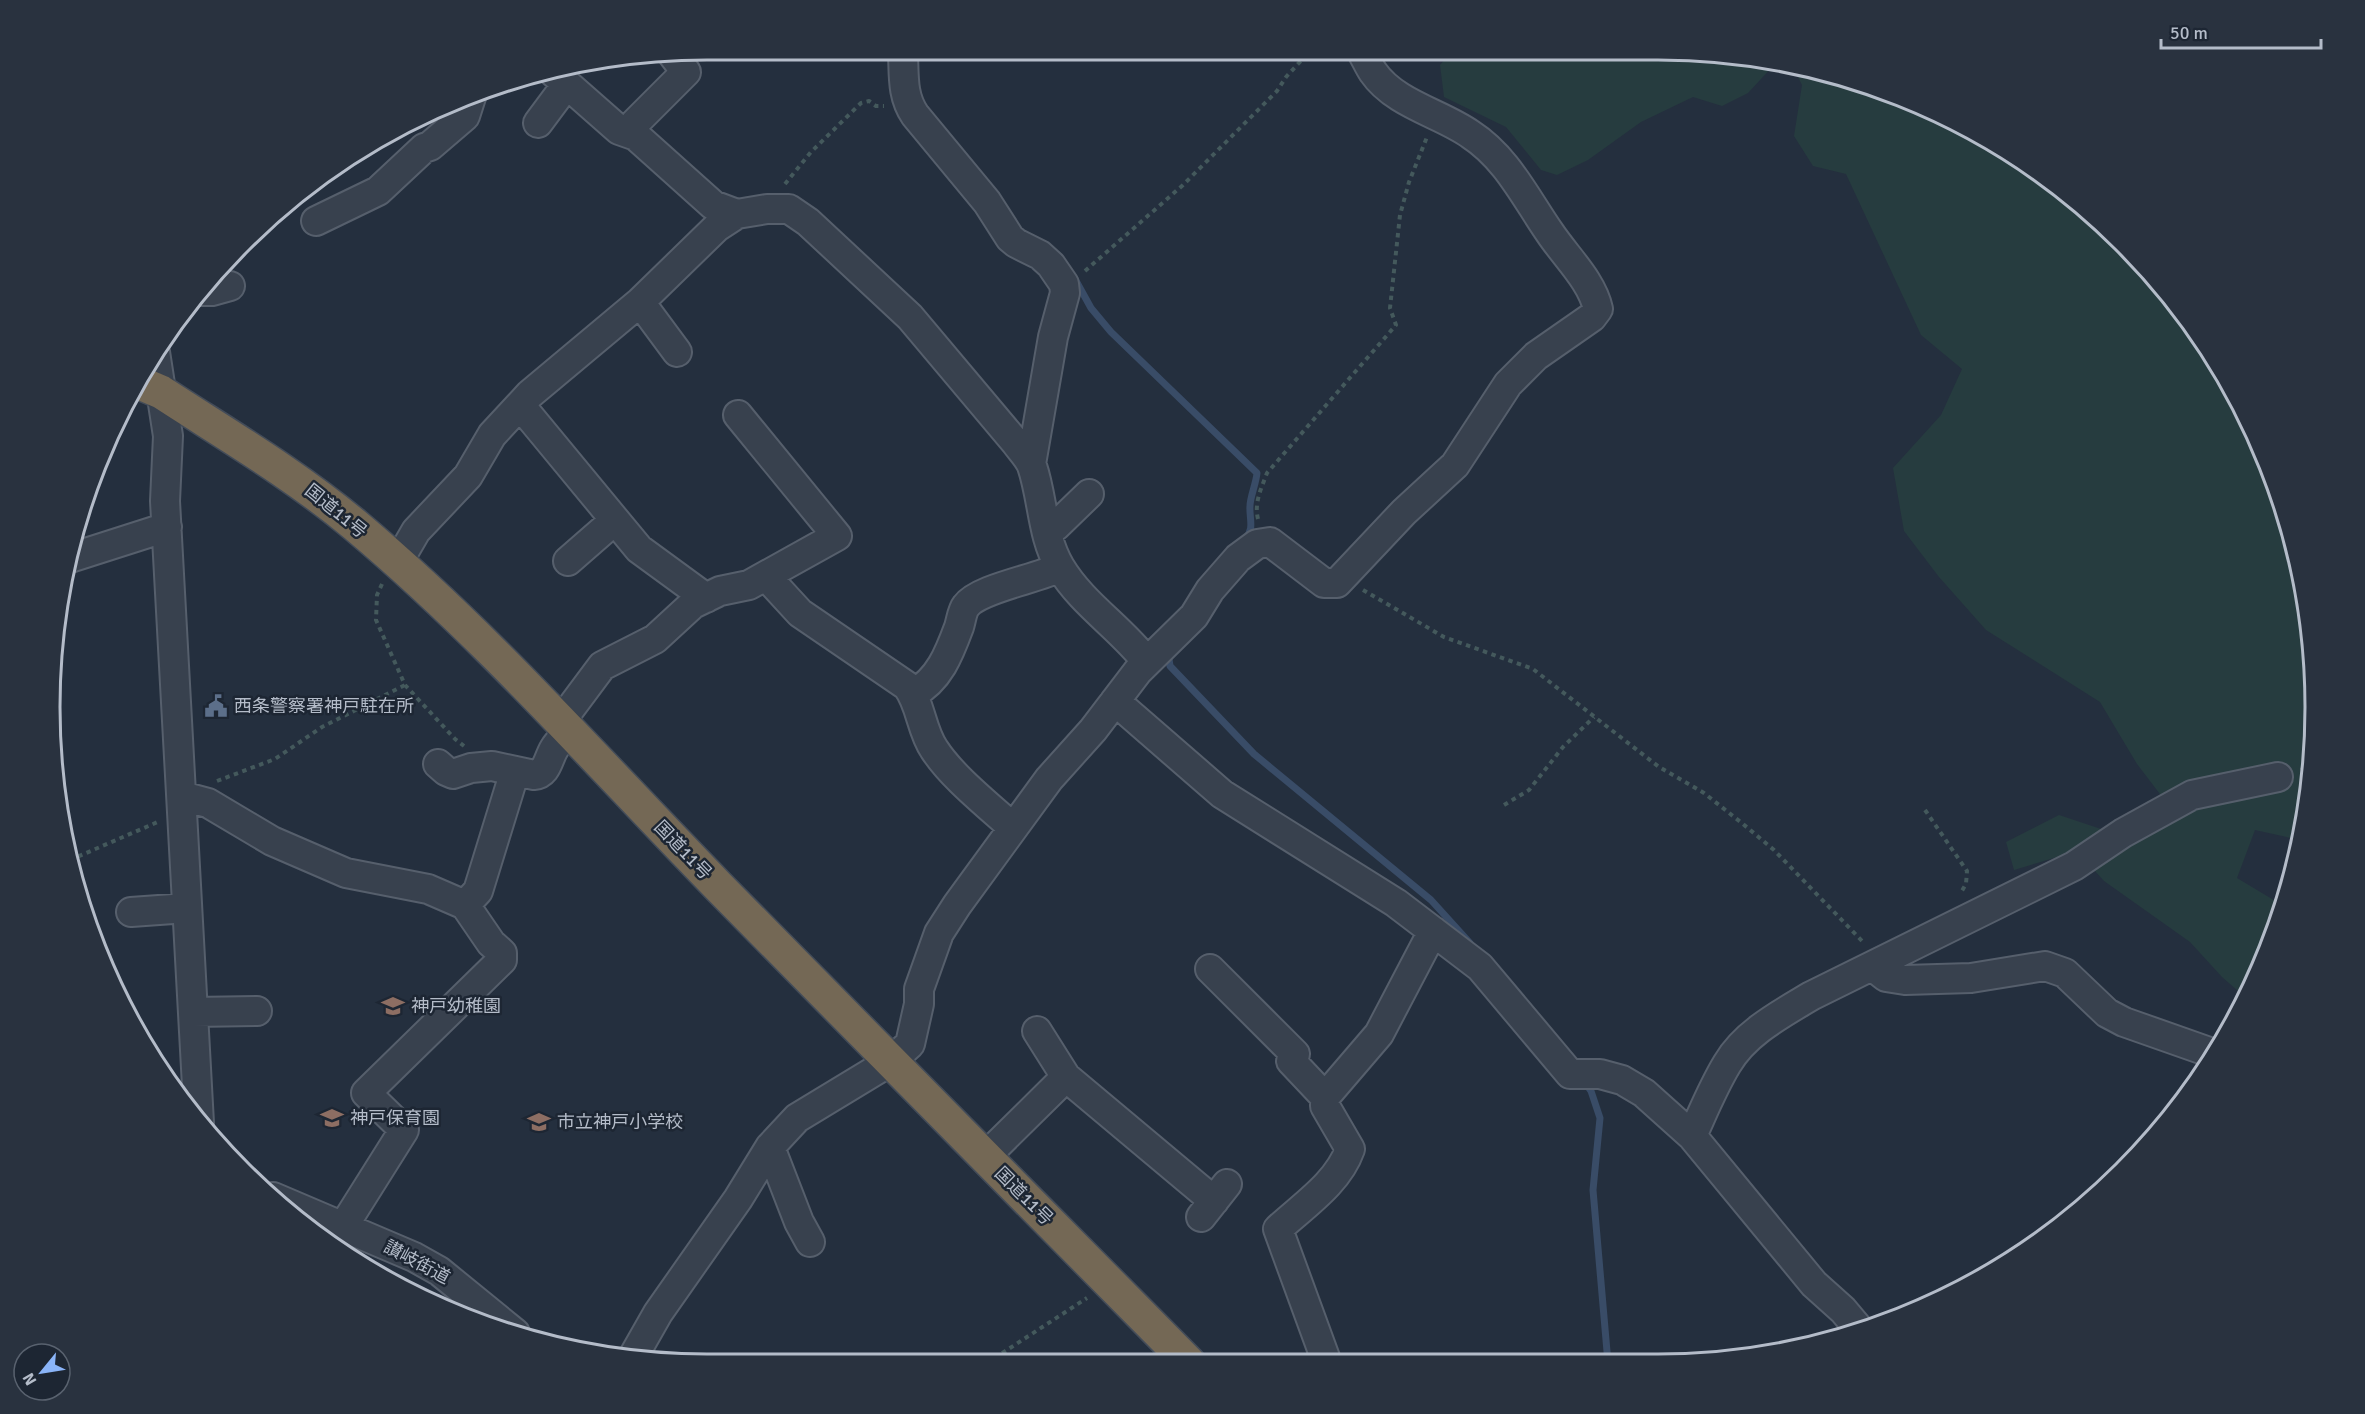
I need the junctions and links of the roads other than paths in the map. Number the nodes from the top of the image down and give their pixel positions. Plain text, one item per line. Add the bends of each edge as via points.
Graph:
1 (903, 60) edge
2 (1366, 60) edge
3 (678, 61) edge
4 (559, 78) edge
5 (468, 105) edge
6 (538, 123) dead end
7 (629, 133) junction
8 (737, 214) junction
9 (316, 221) dead end
10 (230, 286) dead end
11 (212, 291) edge
12 (640, 302) junction
13 (676, 352) dead end
14 (150, 388) edge
15 (520, 405) junction
16 (738, 415) dead end
17 (1031, 464) junction
18 (1089, 494) dead end
19 (615, 520) junction
20 (167, 527) junction
21 (1047, 531) junction
22 (78, 555) edge
23 (568, 561) dead end
24 (398, 562) junction
25 (1060, 567) junction
26 (766, 576) junction
27 (706, 598) junction
28 (1147, 662) junction
29 (913, 694) junction
30 (1115, 701) junction
31 (565, 726) junction
32 (438, 764) dead end
33 (504, 768) junction
34 (2278, 777) dead end
35 (182, 803) junction
36 (1013, 828) junction
37 (465, 905) junction
38 (187, 908) junction
39 (131, 912) dead end
40 (1433, 932) junction
41 (1877, 964) junction
42 (1210, 969) dead end
43 (257, 1011) dead end
44 (193, 1012) junction
45 (1039, 1030) dead end
46 (2205, 1051) edge
47 (891, 1061) junction
48 (1066, 1077) junction
49 (1325, 1097) junction
50 (198, 1106) edge
51 (1692, 1136) junction
52 (770, 1147) junction
53 (985, 1156) junction
54 (1214, 1201) dead end
55 (311, 1218) edge
56 (341, 1235) edge
57 (810, 1242) dead end
58 (499, 1320) edge
59 (1854, 1323) edge
60 (637, 1350) edge
61 (1180, 1354) edge
62 (1324, 1354) edge

1 - 17 street via 907,103 987,202 1010,238 1040,255 1064,284
2 - 28 street via 1387,86 1469,133 1511,172 1595,296 1598,309 1536,356 1508,384 1455,465 1337,583 1323,583 1270,542 1257,544 1238,558 1194,616
3 - 7 street via 687,72
4 - 6 street
4 - 7 street via 619,130
5 - 9 street via 465,116 378,190
7 - 8 street via 713,205
8 - 12 street via 717,227
8 - 17 street via 789,209 808,222 910,317
10 - 11 street
12 - 13 street
12 - 15 street
14 - 20 street via 168,436
14 - 24 highway, 国道11号 via 283,469
15 - 19 street
15 - 24 street via 492,435 468,476 416,531
16 - 26 street via 837,536
17 - 21 street
18 - 21 street
19 - 23 street
19 - 27 street via 639,549
20 - 22 street
20 - 35 street
21 - 25 street
24 - 31 highway, 国道11号
25 - 28 street
25 - 29 street via 981,595 966,605 947,659 927,686
26 - 27 street
26 - 29 street via 800,613 907,686
27 - 31 street via 693,604 655,639 602,666
28 - 30 street
29 - 36 street via 933,748
30 - 36 street
30 - 40 street via 1222,794 1396,903
31 - 33 street via 540,775
31 - 47 highway, 国道11号
32 - 33 street via 453,774 471,768
33 - 37 street via 478,891
34 - 41 street via 2192,795 2123,833 2074,866
35 - 37 street via 208,803 272,841 346,873 428,889
35 - 38 street
36 - 47 street via 939,933 919,989 910,1044
37 - 56 street via 490,943 502,953 502,960 366,1093 404,1131
38 - 39 street
38 - 44 street
40 - 49 street via 1379,1034
40 - 51 street via 1480,967 1570,1074 1600,1074 1622,1080 1644,1093
41 - 46 street via 1886,977 1905,981 1971,978 2045,966 2065,973 2107,1013 2124,1022
41 - 51 street via 1811,996 1748,1040 1728,1062
42 - 49 street via 1295,1054 1291,1061
43 - 44 street
44 - 50 street
45 - 48 street
47 - 52 street via 797,1118
47 - 53 highway, 国道11号
48 - 53 street
48 - 54 street via 1140,1125
49 - 62 street via 1325,1106 1350,1149 1345,1164 1333,1180 1278,1229
51 - 59 street via 1814,1284
52 - 57 street
52 - 60 street
53 - 61 highway, 国道11号
55 - 56 street, 讃岐街道
56 - 58 street, 讃岐街道 via 414,1257 439,1271

